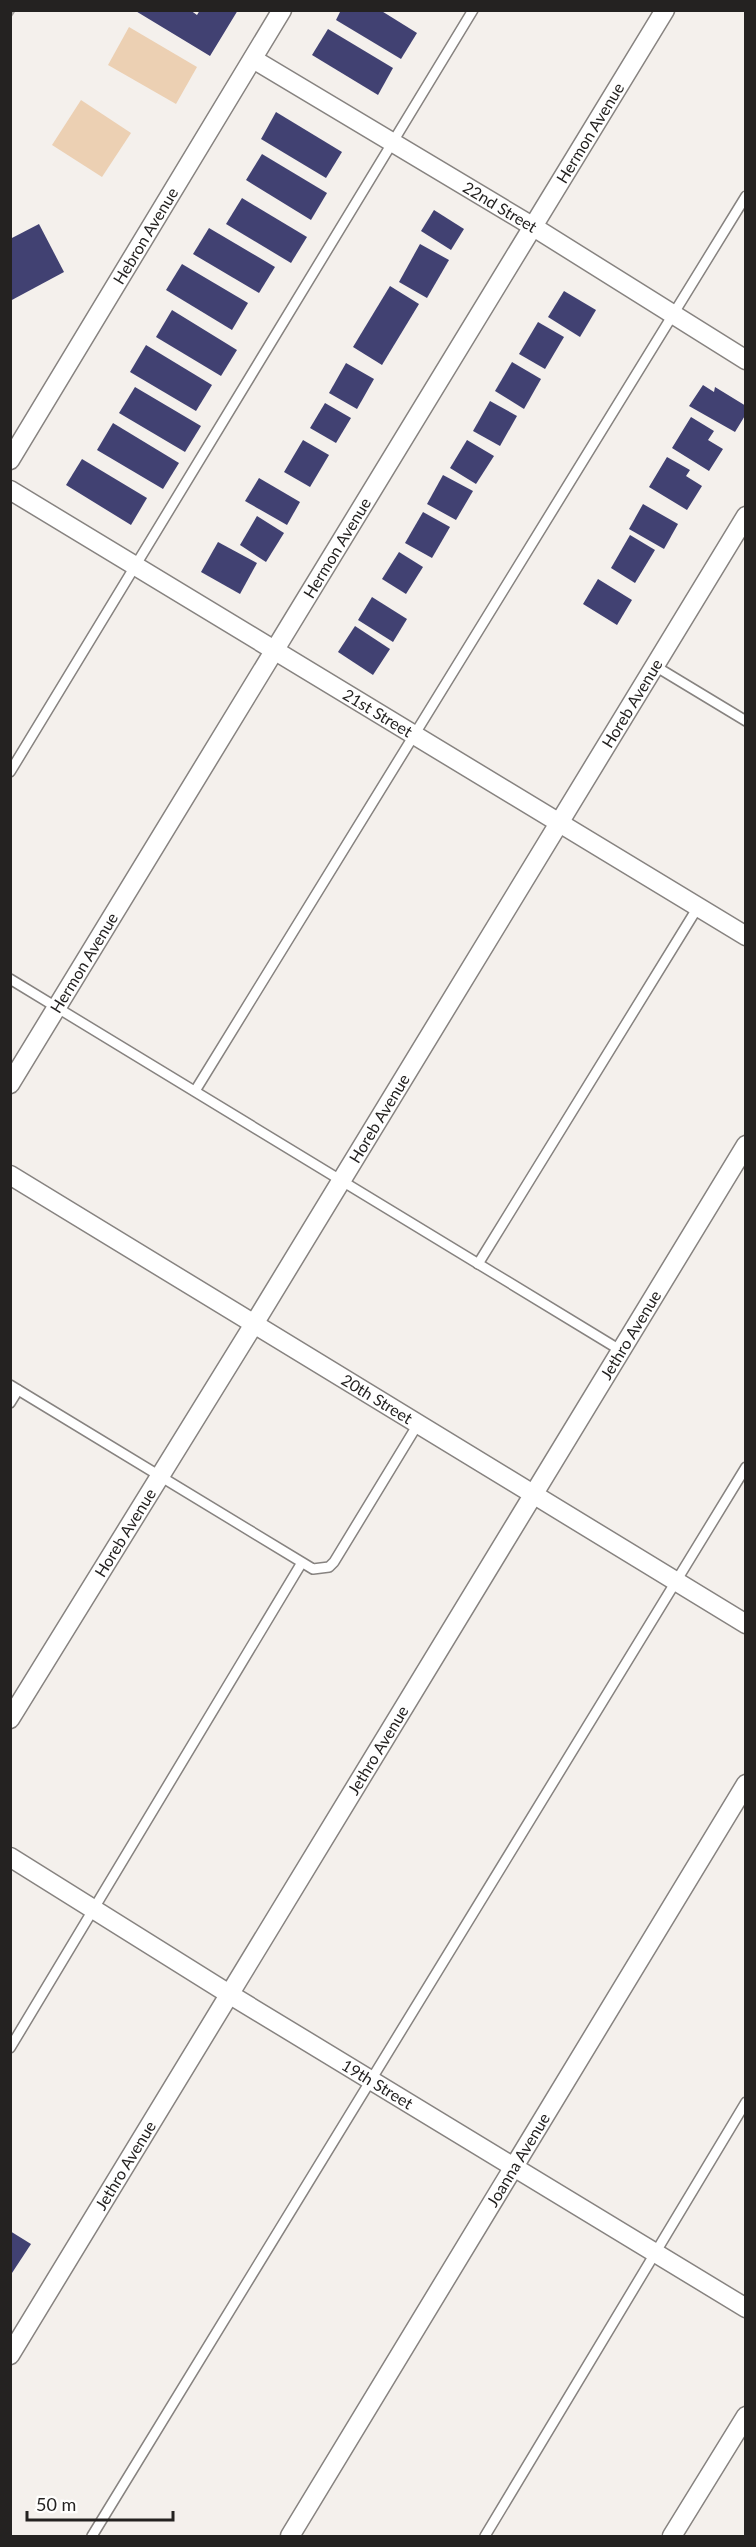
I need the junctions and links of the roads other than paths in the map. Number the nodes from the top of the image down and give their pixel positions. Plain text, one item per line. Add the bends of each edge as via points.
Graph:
1 (282, 10) edge
2 (473, 10) edge
3 (665, 10) edge
4 (253, 59) junction
5 (393, 143) junction
6 (746, 196) edge
7 (532, 226) junction
8 (673, 314) junction
9 (746, 360) edge
10 (10, 460) edge
11 (10, 490) edge
12 (746, 516) edge
13 (136, 565) junction
14 (275, 649) junction
15 (655, 666) junction
16 (746, 721) edge
17 (414, 734) junction
18 (10, 772) edge
19 (560, 823) junction
20 (698, 907) junction
21 (746, 936) edge
22 (10, 980) edge
23 (57, 1008) junction
24 (10, 1084) edge
25 (195, 1091) junction
26 (746, 1145) edge
27 (10, 1175) edge
28 (341, 1181) junction
29 (478, 1264) junction
30 (254, 1324) junction
31 (620, 1350) junction
32 (14, 1388) edge
33 (10, 1403) edge
34 (418, 1424) junction
35 (746, 1467) edge
36 (159, 1476) junction
37 (533, 1494) junction
38 (302, 1564) junction
39 (675, 1581) junction
40 (746, 1624) edge
41 (10, 1719) edge
42 (746, 1784) edge
43 (10, 1857) edge
44 (94, 1909) junction
45 (230, 1994) junction
46 (10, 2048) edge
47 (370, 2080) junction
48 (746, 2102) edge
49 (514, 2167) junction
50 (654, 2253) junction
51 (746, 2308) edge
52 (10, 2355) edge
53 (746, 2416) edge
54 (92, 2536) edge
55 (290, 2536) edge
56 (485, 2536) edge
57 (672, 2536) edge

1 - 4 street, Hebron Avenue
2 - 5 lane
3 - 7 street, Hermon Avenue
4 - 5 street, 22nd Street
4 - 10 street, Hebron Avenue
5 - 7 street, 22nd Street
5 - 13 lane
6 - 8 lane
7 - 8 street, 22nd Street
7 - 14 street, Hermon Avenue
8 - 9 street, 22nd Street
8 - 17 lane
11 - 13 street, 21st Street
12 - 15 street, Horeb Avenue
13 - 14 street, 21st Street
13 - 18 lane
14 - 17 street, 21st Street
14 - 23 street, Hermon Avenue
15 - 16 lane
15 - 19 street, Horeb Avenue
17 - 19 street, 21st Street
17 - 25 lane
19 - 20 street, 21st Street
19 - 28 street, Horeb Avenue
20 - 21 street, 21st Street
20 - 29 lane
22 - 23 lane
23 - 24 street, Hermon Avenue
23 - 25 lane
25 - 28 lane
26 - 31 street, Jethro Avenue
27 - 30 street, 20th Street
28 - 29 lane
28 - 30 street, Horeb Avenue
29 - 31 lane
30 - 34 street, 20th Street
30 - 36 street, Horeb Avenue
31 - 37 street, Jethro Avenue
32 - 33 lane
32 - 36 lane
34 - 37 street, 20th Street
34 - 38 lane via 334,1562 318,1569
35 - 39 lane
36 - 38 lane
36 - 41 street, Horeb Avenue
37 - 39 street, 20th Street
37 - 45 street, Jethro Avenue
38 - 44 lane
39 - 40 street, 20th Street
39 - 47 lane
42 - 49 street, Joanna Avenue
43 - 44 street, 19th Street
44 - 45 street, 19th Street
44 - 46 lane
45 - 47 street, 19th Street
45 - 52 street, Jethro Avenue
47 - 49 street, 19th Street
47 - 54 lane
48 - 50 lane
49 - 50 street, 19th Street
49 - 55 street, Joanna Avenue
50 - 51 street, 19th Street
50 - 56 lane
53 - 57 street

